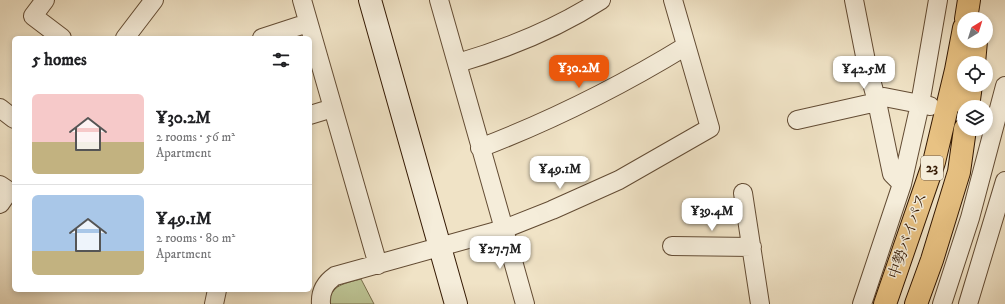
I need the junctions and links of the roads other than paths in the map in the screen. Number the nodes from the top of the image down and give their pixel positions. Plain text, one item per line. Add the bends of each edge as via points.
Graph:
1 (45, 0) edge
2 (154, 0) edge
3 (302, 0) edge
4 (370, 0) edge
5 (439, 0) edge
6 (601, 0) edge
7 (673, 0) edge
8 (854, 0) edge
9 (938, 0) edge
10 (969, 0) edge
11 (981, 0) edge
12 (967, 12) edge
13 (980, 12) edge
14 (308, 23) junction
15 (59, 36) edge
16 (127, 36) edge
17 (268, 36) edge
18 (312, 36) edge
19 (312, 37) edge
20 (686, 46) junction
21 (960, 48) edge
22 (458, 63) junction
23 (1005, 86) edge
24 (877, 102) junction
25 (925, 105) junction
26 (0, 108) edge
27 (333, 108) junction
28 (312, 114) edge
29 (12, 117) edge
30 (797, 120) dead end
31 (996, 123) edge
32 (964, 136) edge
33 (480, 148) junction
34 (1005, 181) edge
35 (902, 184) junction
36 (0, 185) edge
37 (743, 193) dead end
38 (0, 204) edge
39 (504, 229) junction
40 (672, 246) dead end
41 (440, 247) junction
42 (752, 247) junction
43 (378, 265) junction
44 (217, 292) edge
45 (214, 304) edge
46 (321, 304) edge
47 (456, 304) edge
48 (525, 304) edge
49 (760, 304) edge
50 (862, 304) edge
51 (885, 304) edge
52 (916, 304) edge
53 (942, 304) edge
54 (968, 304) edge

1 - 15 street via 33,16
2 - 16 street
3 - 14 street
4 - 41 street
5 - 22 street
6 - 22 street via 536,36
7 - 20 street
8 - 24 street
9 - 25 street
10 - 12 highway
11 - 13 highway
14 - 17 street
14 - 18 street
19 - 27 street
20 - 33 street via 613,89
20 - 39 street via 710,128 619,180
21 - 51 highway, 中勢バイパス / 23 via 934,162
22 - 33 street
23 - 31 street
24 - 25 street via 884,97
24 - 30 street
24 - 35 street via 892,174
25 - 35 street
26 - 29 street
27 - 28 street
27 - 43 street
31 - 53 street via 970,218
32 - 52 highway, 中勢バイパス / 23 via 959,172
33 - 39 street
34 - 54 street
35 - 50 street
36 - 38 street via 9,191
37 - 42 street
39 - 41 street
39 - 48 street
40 - 42 street
41 - 43 street
41 - 47 street
42 - 49 street
43 - 46 street via 336,276 325,286 320,298
44 - 45 street

